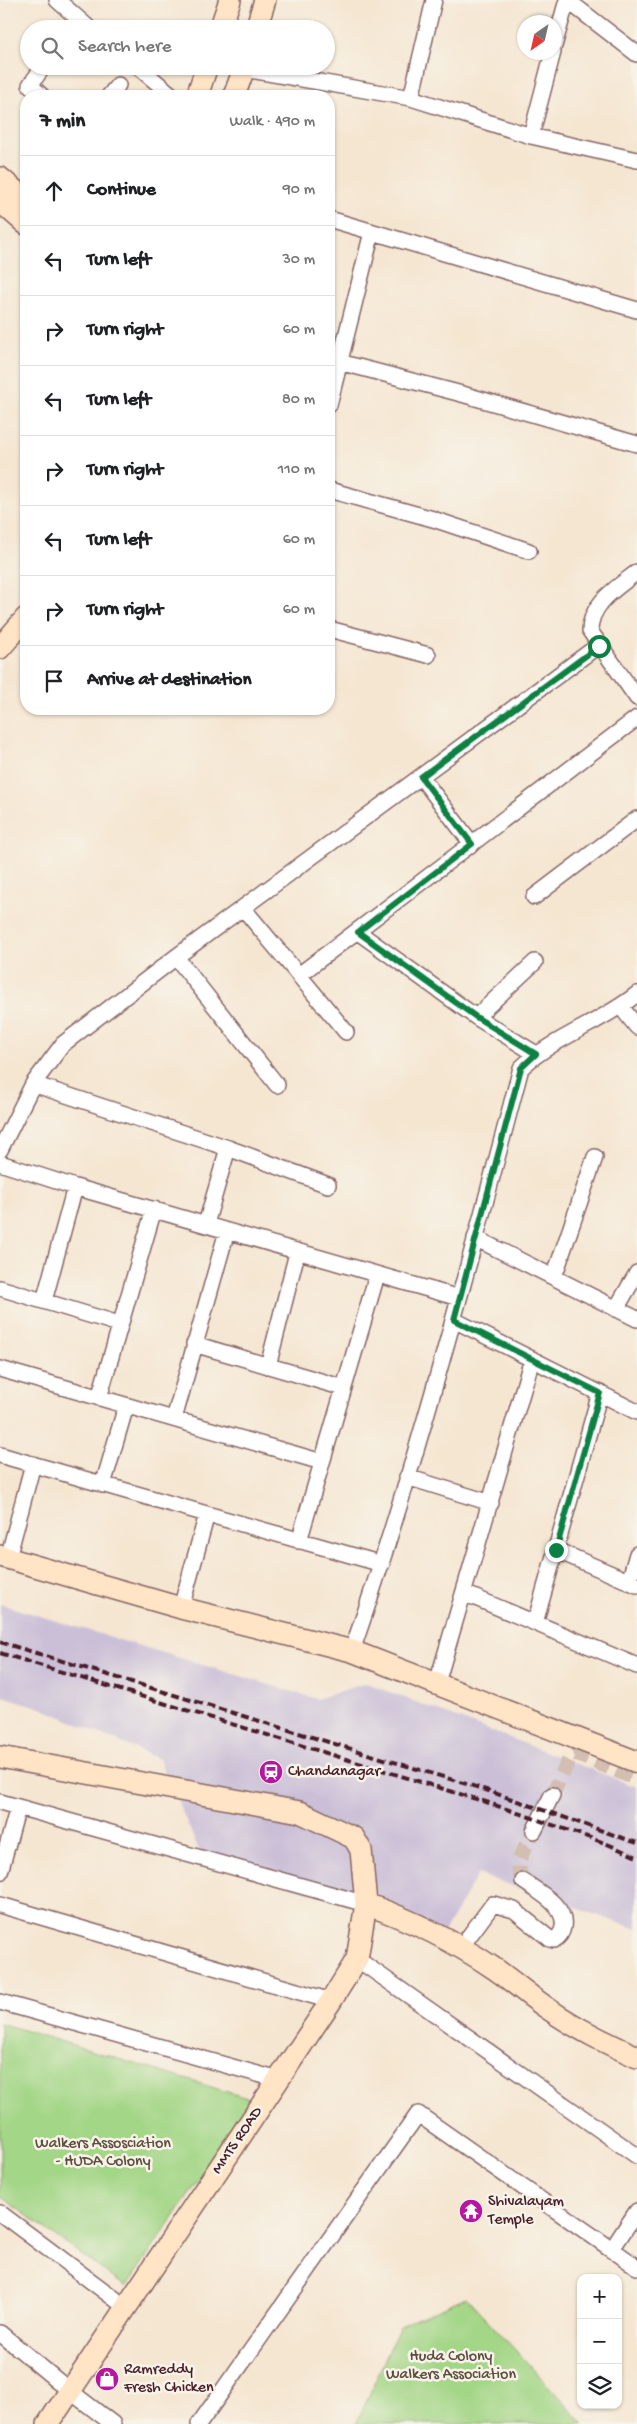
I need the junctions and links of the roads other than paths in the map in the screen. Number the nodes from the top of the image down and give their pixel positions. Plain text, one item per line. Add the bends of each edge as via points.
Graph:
1 (57, 0) edge
2 (230, 0) edge
3 (265, 0) edge
4 (434, 0) edge
5 (567, 0) edge
6 (562, 18) edge
7 (76, 20) edge
8 (223, 20) edge
9 (259, 20) edge
10 (637, 54) edge
11 (551, 60) edge
12 (37, 75) edge
13 (148, 75) edge
14 (204, 75) edge
15 (242, 75) edge
16 (284, 75) edge
17 (35, 90) edge
18 (166, 90) edge
19 (199, 90) edge
20 (236, 90) edge
21 (410, 98) junction
22 (530, 136) junction
23 (637, 160) edge
24 (0, 178) edge
25 (20, 195) edge
26 (0, 201) edge
27 (20, 219) edge
28 (335, 220) edge
29 (372, 232) junction
30 (637, 310) edge
31 (339, 362) junction
32 (335, 379) edge
33 (637, 444) edge
34 (335, 492) edge
35 (529, 551) dead end
36 (637, 572) edge
37 (20, 625) edge
38 (335, 631) edge
39 (599, 646) junction
40 (0, 648) edge
41 (428, 655) dead end
42 (637, 698) edge
43 (637, 718) edge
44 (421, 777) junction
45 (637, 819) edge
46 (472, 844) junction
47 (534, 897) dead end
48 (243, 908) junction
49 (358, 932) junction
50 (176, 957) junction
51 (535, 962) dead end
52 (299, 975) junction
53 (637, 994) edge
54 (621, 1007) junction
55 (476, 1017) junction
56 (637, 1027) edge
57 (346, 1032) dead end
58 (536, 1054) junction
59 (32, 1084) junction
60 (277, 1086) dead end
61 (228, 1148) junction
62 (0, 1150) edge
63 (595, 1156) dead end
64 (0, 1163) edge
65 (328, 1185) dead end
66 (75, 1188) junction
67 (154, 1209) junction
68 (206, 1224) junction
69 (227, 1230) junction
70 (475, 1238) junction
71 (297, 1253) junction
72 (637, 1273) edge
73 (377, 1275) junction
74 (554, 1277) junction
75 (0, 1288) edge
76 (459, 1298) junction
77 (44, 1301) junction
78 (616, 1309) junction
79 (637, 1319) edge
80 (454, 1320) junction
81 (119, 1324) junction
82 (194, 1344) junction
83 (532, 1359) junction
84 (268, 1366) junction
85 (0, 1369) edge
86 (344, 1388) junction
87 (600, 1393) junction
88 (98, 1398) junction
89 (126, 1406) junction
90 (637, 1412) edge
91 (174, 1420) junction
92 (0, 1455) edge
93 (322, 1462) junction
94 (33, 1464) junction
95 (407, 1477) junction
96 (103, 1485) junction
97 (491, 1503) junction
98 (207, 1514) junction
99 (299, 1541) junction
100 (556, 1550) junction
101 (637, 1554) edge
102 (4, 1557) edge
103 (382, 1564) junction
104 (633, 1584) edge
105 (464, 1593) junction
106 (180, 1608) junction
107 (535, 1622) junction
108 (352, 1651) junction
109 (637, 1666) edge
110 (437, 1683) junction
111 (0, 1757) edge
112 (637, 1762) edge
113 (552, 1795) tunnel mouth
114 (0, 1802) edge
115 (18, 1807) junction
116 (534, 1831) tunnel mouth
117 (0, 1872) edge
118 (523, 1880) tunnel mouth
119 (366, 1904) junction
120 (0, 1905) edge
121 (461, 1947) junction
122 (357, 1959) junction
123 (331, 2001) junction
124 (0, 2002) edge
125 (637, 2057) edge
126 (279, 2080) junction
127 (637, 2156) edge
128 (637, 2211) edge
129 (0, 2213) edge
130 (612, 2249) junction
131 (637, 2266) edge
132 (126, 2308) junction
133 (0, 2333) edge
134 (70, 2391) junction
135 (48, 2424) edge
136 (113, 2424) edge
137 (199, 2424) edge

1 - 7 street
2 - 8 street
3 - 9 street
4 - 21 street
5 - 6 street
5 - 10 street
11 - 22 street
12 - 17 street via 30,85
13 - 18 street
14 - 19 street
15 - 20 street
16 - 21 street
21 - 22 street
22 - 23 street
24 - 25 street
26 - 27 street
28 - 29 street
29 - 30 street
29 - 31 street
31 - 32 street
31 - 33 street
34 - 35 street via 433,519
36 - 39 street via 600,602 590,618 590,631
37 - 40 street
38 - 41 street
39 - 42 street
39 - 44 street
43 - 46 street
44 - 46 street
44 - 48 street
45 - 47 street
46 - 49 street
48 - 50 street
48 - 52 street
49 - 52 street
49 - 55 street
50 - 59 street via 63,1044
50 - 60 street
51 - 55 street
52 - 57 street
53 - 54 street
54 - 56 street
54 - 58 street
55 - 58 street
58 - 70 street via 521,1068
59 - 61 street
59 - 62 street
61 - 65 street
61 - 68 street
63 - 74 street
64 - 66 street
66 - 67 street
66 - 77 street
67 - 68 street
67 - 81 street
68 - 69 street
69 - 71 street
69 - 82 street
70 - 74 street
70 - 76 street
71 - 73 street
71 - 84 street
72 - 78 street
73 - 76 street
73 - 86 street
74 - 78 street
75 - 77 street
76 - 80 street
77 - 81 street
78 - 79 street
80 - 83 street
80 - 95 street
81 - 88 street
82 - 84 street
82 - 91 street
83 - 87 street
83 - 97 street
84 - 86 street
85 - 88 street
86 - 93 street
87 - 90 street
87 - 100 street
88 - 89 street
89 - 91 street
89 - 96 street
91 - 93 street
92 - 94 street
93 - 99 street
94 - 96 street
94 - 102 street
95 - 97 street
95 - 103 street
96 - 98 street
97 - 105 street
98 - 99 street
98 - 106 street
99 - 103 street
100 - 104 street
100 - 107 street
101 - 104 street
102 - 106 street
103 - 108 street
105 - 107 street
105 - 110 street
106 - 108 street
107 - 109 street
108 - 110 street
110 - 112 street
111 - 119 street, MMTS ROAD via 300,1812 354,1838 361,1850
113 - 116 street
114 - 115 street
115 - 117 street
115 - 119 street
118 - 121 street via 558,1909 564,1924 559,1936 550,1939 514,1910 493,1904
119 - 121 street via 405,1918
119 - 122 street, MMTS ROAD
120 - 123 street
121 - 125 street via 494,1967 550,2011
122 - 123 street, MMTS ROAD
122 - 127 street
123 - 126 street, MMTS ROAD
124 - 126 street
126 - 132 street, MMTS ROAD
128 - 130 street
129 - 132 street
130 - 131 street
130 - 137 street via 418,2114
132 - 134 street, MMTS ROAD
133 - 134 street
134 - 135 street, MMTS ROAD
134 - 136 street

